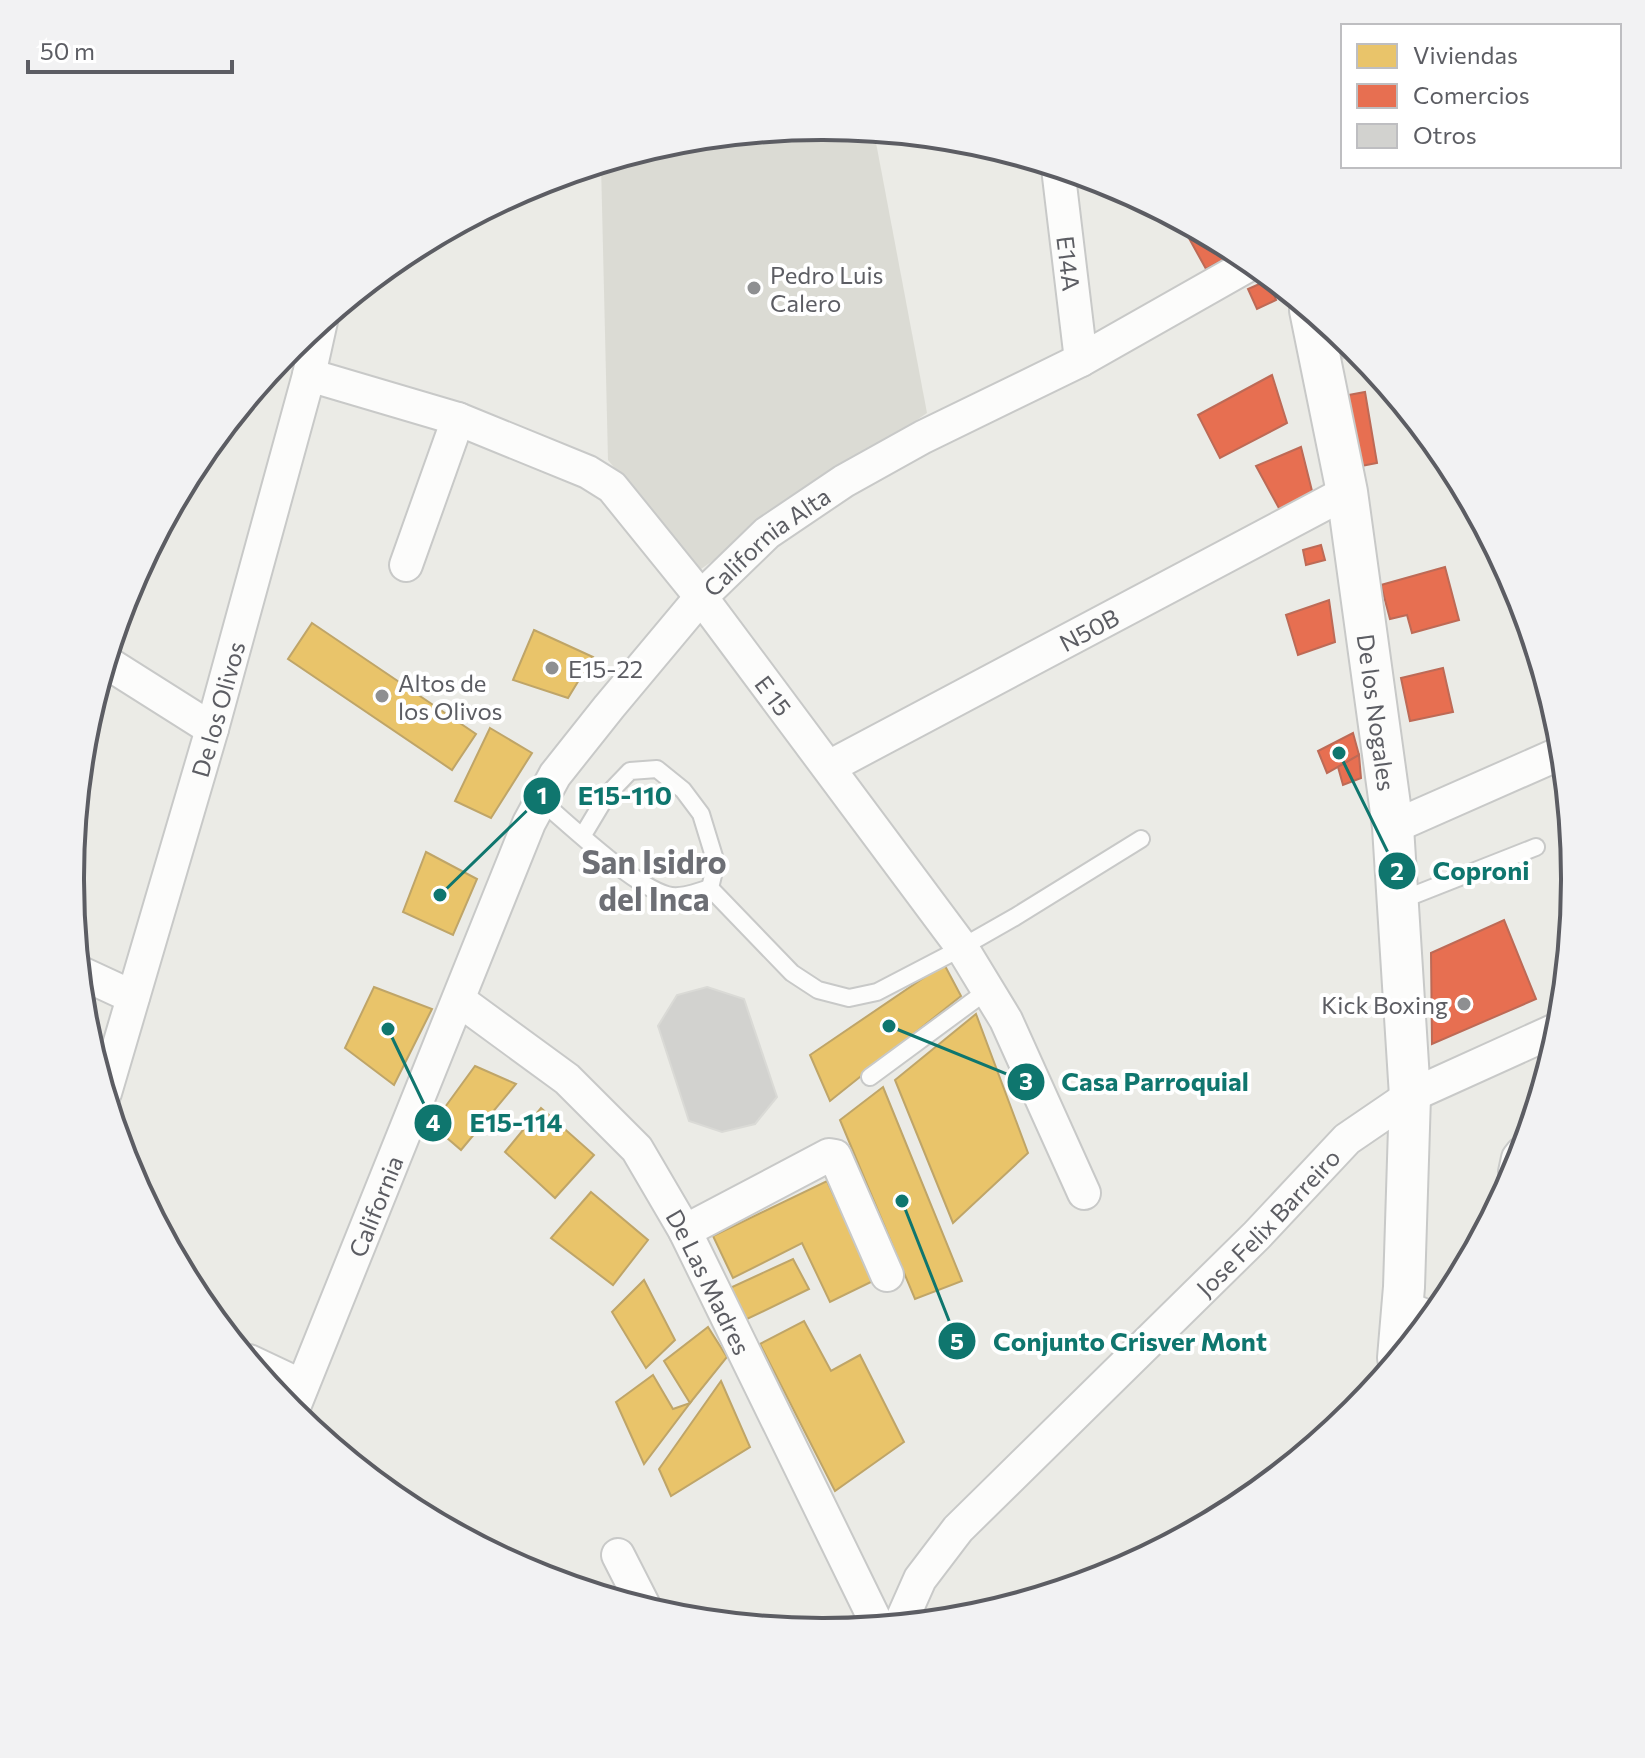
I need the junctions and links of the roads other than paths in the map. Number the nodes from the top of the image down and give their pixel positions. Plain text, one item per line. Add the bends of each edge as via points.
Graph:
1 (1059, 180) edge
2 (1240, 270) edge
3 (1314, 328) edge
4 (316, 342) edge
5 (1081, 360) junction
6 (309, 375) junction
7 (458, 419) junction
8 (1347, 492) junction
9 (406, 565) dead end
10 (701, 597) junction
11 (115, 668) edge
12 (212, 729) junction
13 (1551, 757) edge
14 (829, 767) junction
15 (540, 800) junction
16 (1393, 827) junction
17 (583, 835) junction
18 (1141, 839) dead end
19 (1536, 847) dead end
20 (710, 888) junction
21 (1399, 901) junction
22 (961, 946) junction
23 (90, 977) edge
24 (988, 990) junction
25 (133, 997) junction
26 (459, 1000) junction
27 (1544, 1035) edge
28 (110, 1075) edge
29 (870, 1077) dead end
30 (1410, 1096) junction
31 (1084, 1193) dead end
32 (685, 1231) junction
33 (887, 1275) dead end
34 (1417, 1312) edge
35 (297, 1399) edge
36 (618, 1555) dead end
37 (638, 1594) edge
38 (905, 1612) edge
39 (873, 1616) edge

1 - 5 street, E14A
2 - 5 street, California Alta
3 - 8 street, De los Nogales
4 - 6 street, De los Olivos
5 - 10 street, California Alta via 923,437 818,497 767,533
6 - 7 street, E 15
6 - 12 street, De los Olivos
7 - 9 street
7 - 10 street, E 15 via 600,478
8 - 14 street, N50B
8 - 16 street, De los Nogales
10 - 14 street, E 15
10 - 15 street, California Alta
11 - 12 street
12 - 25 street, De los Olivos
13 - 16 street
14 - 22 street, E 15
15 - 17 lane
15 - 26 street, California Alta
16 - 21 street, De los Nogales
17 - 20 lane via 642,882 670,896
17 - 20 lane via 607,795 630,771 657,769 701,814 716,863
18 - 22 lane
19 - 21 lane
20 - 22 lane via 792,973 818,990 849,998 877,992
21 - 30 street, De los Nogales
22 - 24 street, E 15
23 - 25 street
24 - 29 lane
24 - 31 street, E 15
25 - 28 street, De los Olivos
26 - 32 street, De Las Madres via 567,1079 627,1139
26 - 35 street, California
27 - 30 street, Jose Felix Barreiro
30 - 34 street, De los Nogales
30 - 38 street, Jose Felix Barreiro via 1347,1139 1257,1235 969,1518 920,1579
32 - 33 street via 835,1156
32 - 39 street, De Las Madres
36 - 37 street

